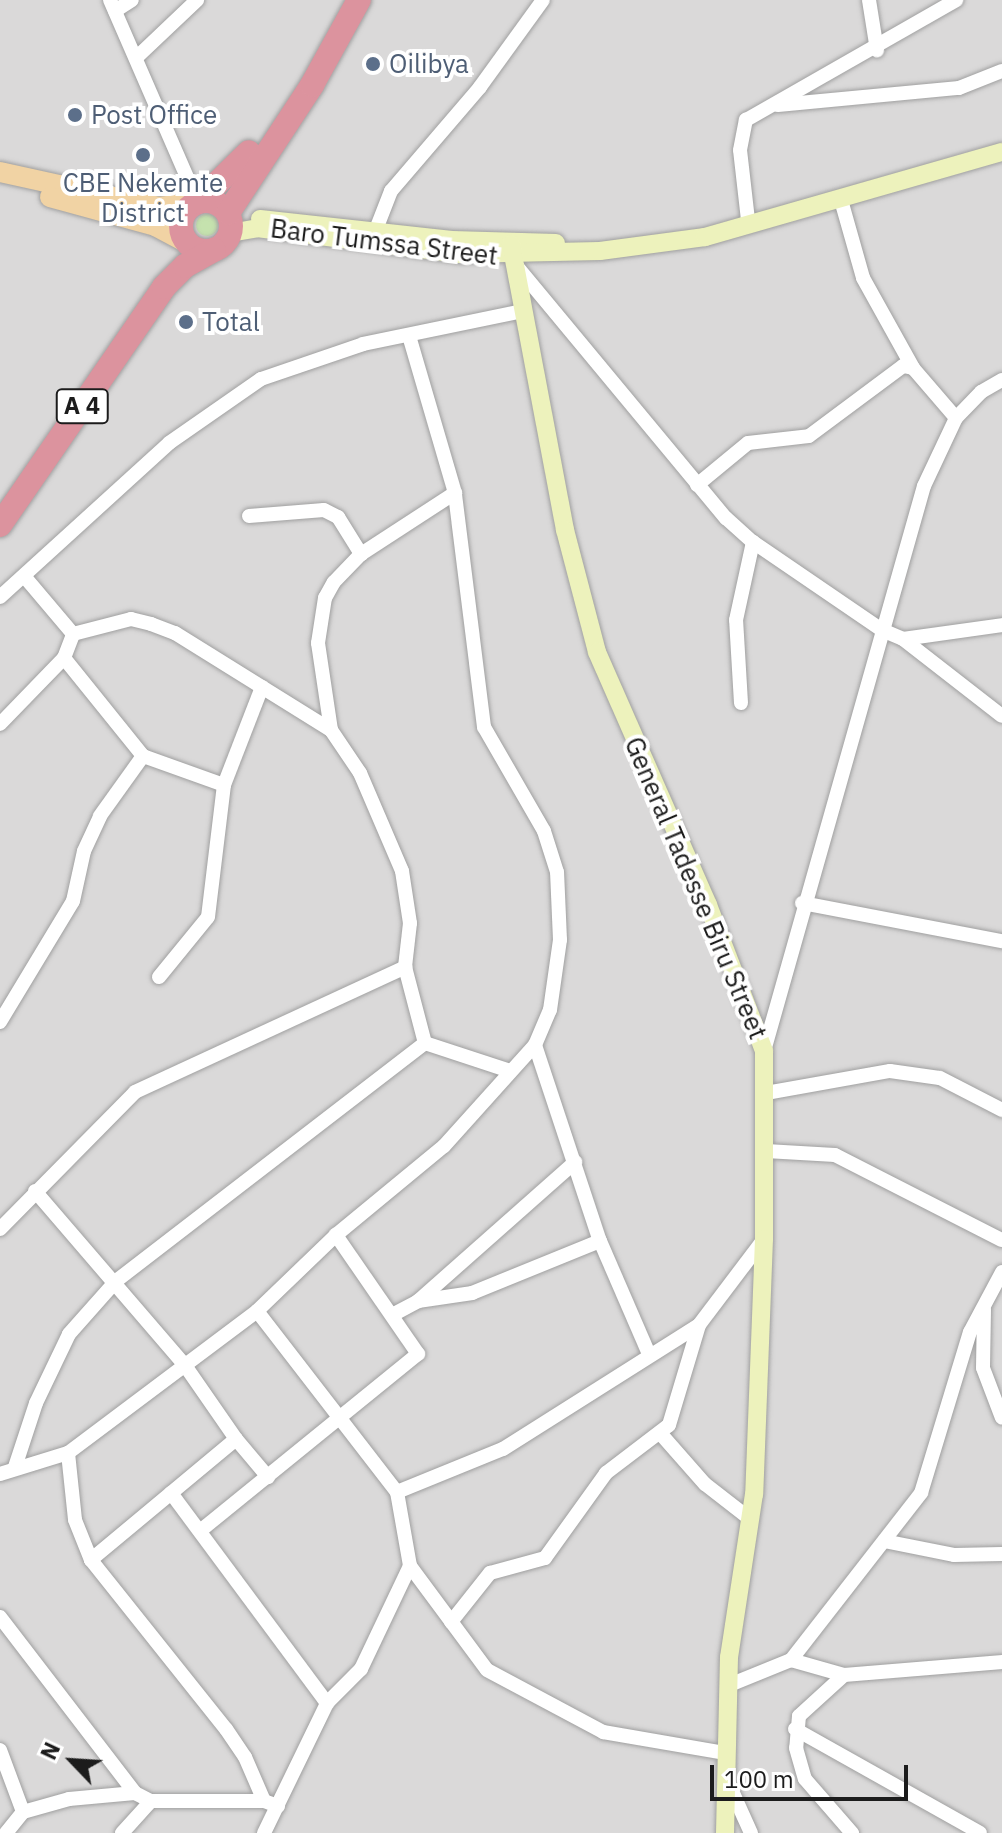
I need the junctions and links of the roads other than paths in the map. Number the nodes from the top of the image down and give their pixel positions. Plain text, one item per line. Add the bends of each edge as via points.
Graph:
1 (132, 0) edge
2 (197, 0) edge
3 (543, 0) edge
4 (869, 0) edge
5 (956, 0) edge
6 (113, 6) edge
7 (344, 8) edge
8 (877, 50) junction
9 (137, 57) junction
10 (1002, 71) edge
11 (307, 82) junction
12 (774, 105) junction
13 (1002, 152) edge
14 (0, 172) edge
15 (14, 183) edge
16 (83, 198) junction
17 (841, 200) junction
18 (198, 202) junction
19 (774, 218) junction
20 (748, 220) junction
21 (208, 231) junction
22 (375, 232) junction
23 (512, 254) junction
24 (164, 287) junction
25 (523, 311) junction
26 (409, 336) junction
27 (913, 368) junction
28 (1002, 380) edge
29 (956, 418) junction
30 (697, 485) junction
31 (455, 493) junction
32 (249, 516) dead end
33 (0, 525) edge
34 (753, 542) junction
35 (361, 554) junction
36 (24, 576) junction
37 (0, 597) edge
38 (1002, 625) edge
39 (882, 630) junction
40 (73, 634) junction
41 (903, 639) junction
42 (64, 658) junction
43 (262, 687) junction
44 (741, 703) dead end
45 (1002, 716) edge
46 (0, 724) edge
47 (331, 730) junction
48 (143, 756) junction
49 (224, 785) junction
50 (802, 903) junction
51 (1002, 941) edge
52 (405, 967) junction
53 (159, 977) dead end
54 (0, 1022) edge
55 (425, 1043) junction
56 (535, 1045) junction
57 (764, 1051) junction
58 (510, 1071) junction
59 (766, 1093) junction
60 (1002, 1110) edge
61 (766, 1151) junction
62 (575, 1162) junction
63 (35, 1191) junction
64 (0, 1229) edge
65 (336, 1235) junction
66 (764, 1239) junction
67 (1002, 1240) edge
68 (600, 1241) junction
69 (1002, 1272) edge
70 (116, 1281) junction
71 (418, 1301) junction
72 (985, 1306) junction
73 (257, 1311) junction
74 (394, 1314) junction
75 (699, 1325) junction
76 (649, 1354) junction
77 (184, 1364) junction
78 (1002, 1418) edge
79 (343, 1419) junction
80 (660, 1433) junction
81 (236, 1439) junction
82 (68, 1453) junction
83 (15, 1467) junction
84 (0, 1474) edge
85 (268, 1477) junction
86 (397, 1492) junction
87 (171, 1493) junction
88 (750, 1519) junction
89 (200, 1531) junction
90 (884, 1541) junction
91 (1002, 1554) edge
92 (91, 1560) junction
93 (410, 1566) junction
94 (0, 1617) edge
95 (451, 1622) junction
96 (791, 1660) junction
97 (1002, 1662) edge
98 (844, 1675) junction
99 (727, 1686) junction
100 (327, 1703) junction
101 (795, 1729) junction
102 (0, 1750) edge
103 (724, 1753) junction
104 (723, 1773) junction
105 (135, 1793) junction
106 (151, 1801) junction
107 (271, 1803) junction
108 (23, 1812) junction
109 (6, 1833) edge
110 (122, 1833) edge
111 (264, 1833) edge
112 (725, 1833) edge
113 (751, 1833) edge
114 (852, 1833) edge
115 (980, 1833) edge

1 - 6 street
2 - 9 street
3 - 22 street via 480,87 391,191
4 - 8 street
5 - 8 street
6 - 9 street
7 - 11 highway, A 4
8 - 12 street
9 - 18 street
10 - 12 street via 959,88
11 - 18 highway, A 4
11 - 21 highway, A 4
12 - 20 street via 753,114 741,128
13 - 17 street, Baro Tumssa Street
14 - 15 main road
15 - 16 main road
16 - 18 main road via 159,207
16 - 21 main road
17 - 19 street, Baro Tumssa Street
17 - 27 street via 863,278
18 - 21 highway via 215,202
19 - 20 street, Baro Tumssa Street
19 - 23 street, Baro Tumssa Street via 674,242
20 - 23 street, Baro Tumssa Street
21 - 22 street, Baro Tumssa Street via 305,220
21 - 23 street, Baro Tumssa Street via 257,228 368,245
21 - 24 highway, A 4
21 - 24 highway, A 4
22 - 23 street, Baro Tumssa Street
23 - 25 street, General Tadesse Biru Street
23 - 30 street
24 - 33 highway, A 4
25 - 26 street
25 - 57 street, General Tadesse Biru Street via 565,530 597,652 708,905
26 - 31 street
26 - 36 street via 304,362 235,395 169,443
27 - 29 street
27 - 30 street via 893,370 809,436 748,443
28 - 29 street via 981,392
29 - 39 street via 924,486
30 - 34 street
31 - 35 street
31 - 56 street via 481,715 493,747 544,831 558,883 558,970
32 - 35 street via 324,510 338,517
34 - 39 street
34 - 44 street via 736,620
35 - 47 street via 334,582 320,618 318,643
36 - 37 street
36 - 40 street
38 - 41 street
39 - 41 street
39 - 50 street
40 - 42 street
40 - 43 street via 131,619 151,624
41 - 45 street
42 - 46 street
42 - 48 street
43 - 47 street
43 - 49 street
47 - 52 street via 360,773 402,871 410,923
48 - 49 street
48 - 54 street via 100,816 84,851 73,901
49 - 53 street via 208,917
50 - 51 street
50 - 57 street
52 - 55 street
52 - 63 street via 135,1092
55 - 58 street
55 - 70 street
56 - 58 street
56 - 62 street
57 - 59 street, General Tadesse Biru Street
58 - 65 street via 444,1146
59 - 60 street via 890,1071 940,1078
59 - 61 street, General Tadesse Biru Street
61 - 66 street, General Tadesse Biru Street
61 - 67 street via 835,1155
62 - 68 street
62 - 71 street
63 - 64 street
63 - 70 street
65 - 73 street
65 - 74 street
66 - 75 street
66 - 88 street, General Tadesse Biru Street
68 - 71 street via 472,1293
68 - 76 street
69 - 72 street
70 - 77 street
70 - 83 street via 69,1334 36,1403
71 - 74 street
72 - 78 street via 983,1368
72 - 90 street via 970,1332 940,1421 928,1477
73 - 77 street
73 - 79 street
74 - 79 street via 418,1354
75 - 76 street
75 - 80 street via 674,1414
76 - 86 street via 503,1449
77 - 81 street
77 - 82 street
79 - 85 street
79 - 86 street
80 - 88 street via 705,1484
80 - 95 street via 606,1473 545,1558 490,1573
81 - 85 street
81 - 87 street
82 - 83 street
82 - 92 street via 75,1520
83 - 84 street
85 - 89 street
86 - 93 street
87 - 89 street
87 - 92 street
88 - 99 street, General Tadesse Biru Street
89 - 100 street
90 - 91 street via 954,1555
90 - 96 street
92 - 107 street via 226,1729
93 - 95 street
93 - 100 street via 361,1669
94 - 105 street
95 - 103 street via 487,1670 505,1684 587,1726
96 - 98 street
96 - 99 street
97 - 98 street
98 - 101 street via 799,1716
99 - 103 street, General Tadesse Biru Street
100 - 107 street
101 - 114 street via 805,1779
101 - 115 street
102 - 108 street
103 - 104 street, General Tadesse Biru Street
104 - 112 street, General Tadesse Biru Street
104 - 113 street
105 - 106 street
105 - 108 street via 79,1797
106 - 107 street
106 - 110 street
107 - 111 street
108 - 109 street

